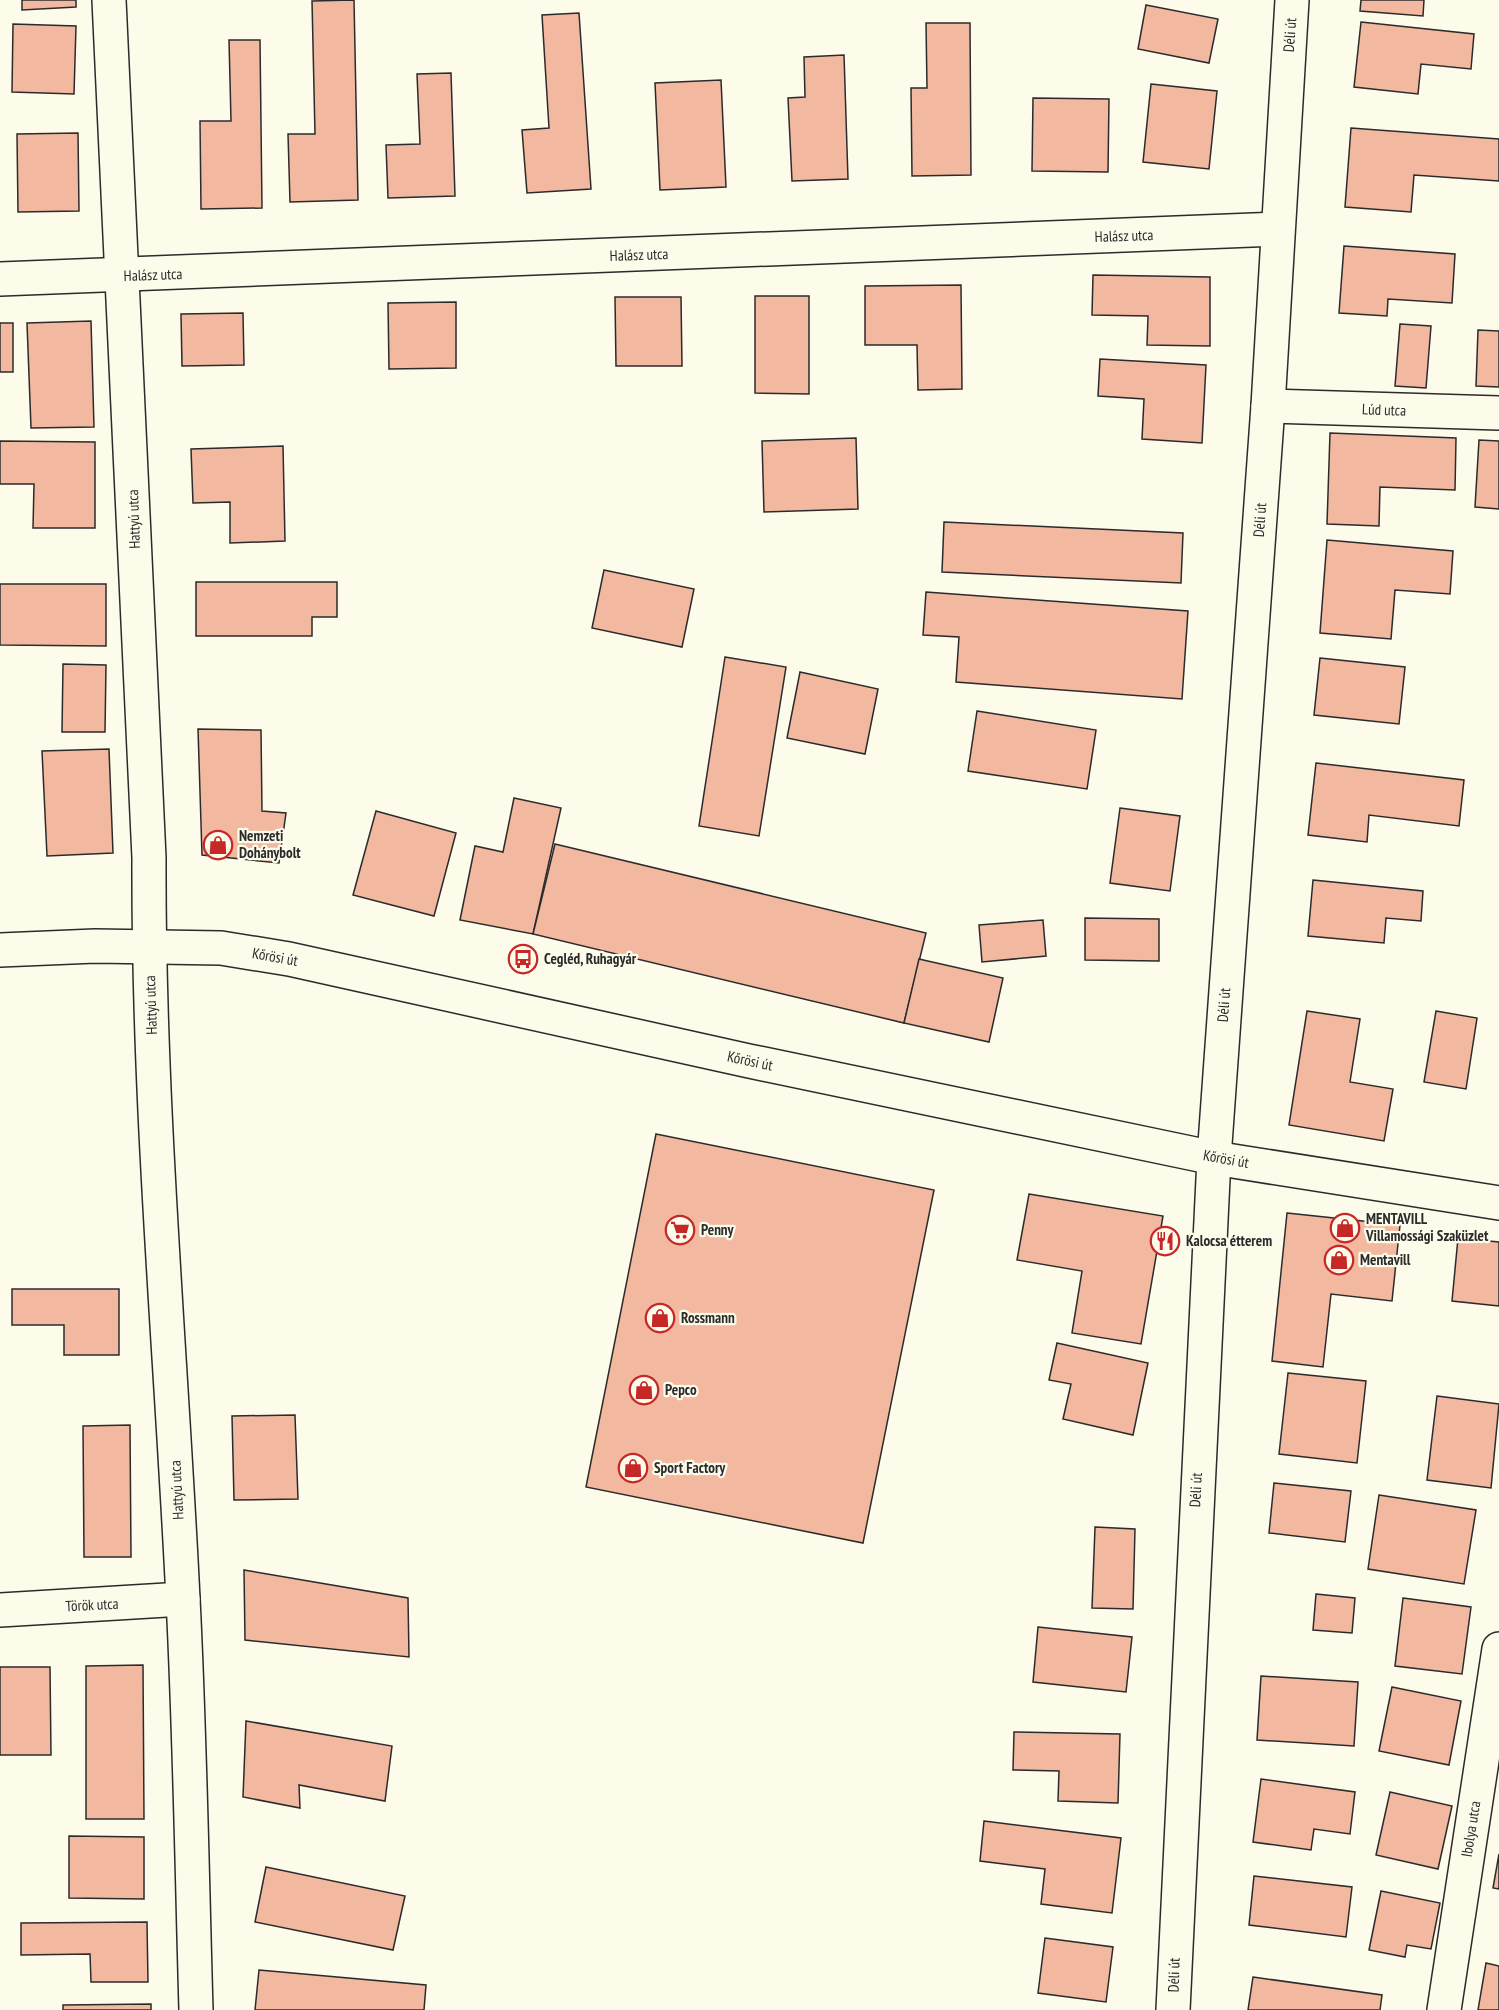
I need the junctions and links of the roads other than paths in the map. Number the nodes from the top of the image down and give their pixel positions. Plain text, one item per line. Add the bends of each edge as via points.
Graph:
1 (109, 0) edge
2 (1292, 0) edge
3 (1277, 229) junction
4 (124, 276) junction
5 (0, 279) edge
6 (1268, 406) junction
7 (1499, 413) edge
8 (149, 949) junction
9 (0, 950) edge
10 (1214, 1158) junction
11 (1499, 1203) edge
12 (183, 1599) junction
13 (0, 1610) edge
14 (1499, 1649) edge
15 (196, 2010) edge
16 (1173, 2010) edge
17 (1444, 2010) edge

1 - 4 street, Hattyú utca
2 - 3 street, Déli út
3 - 4 street, Halász utca
3 - 6 street, Déli út
4 - 5 street, Halász utca
4 - 8 street, Hattyú utca via 149,858
6 - 7 street, Lúd utca
6 - 10 street, Déli út
8 - 9 street, Kőrösi út via 95,946
8 - 10 street, Kőrösi út via 221,948 289,959
8 - 12 street, Hattyú utca via 157,1166
10 - 11 street, Kőrösi út
10 - 16 street, Déli út
12 - 13 street, Török utca
12 - 15 street, Hattyú utca
14 - 17 street, Ibolya utca

